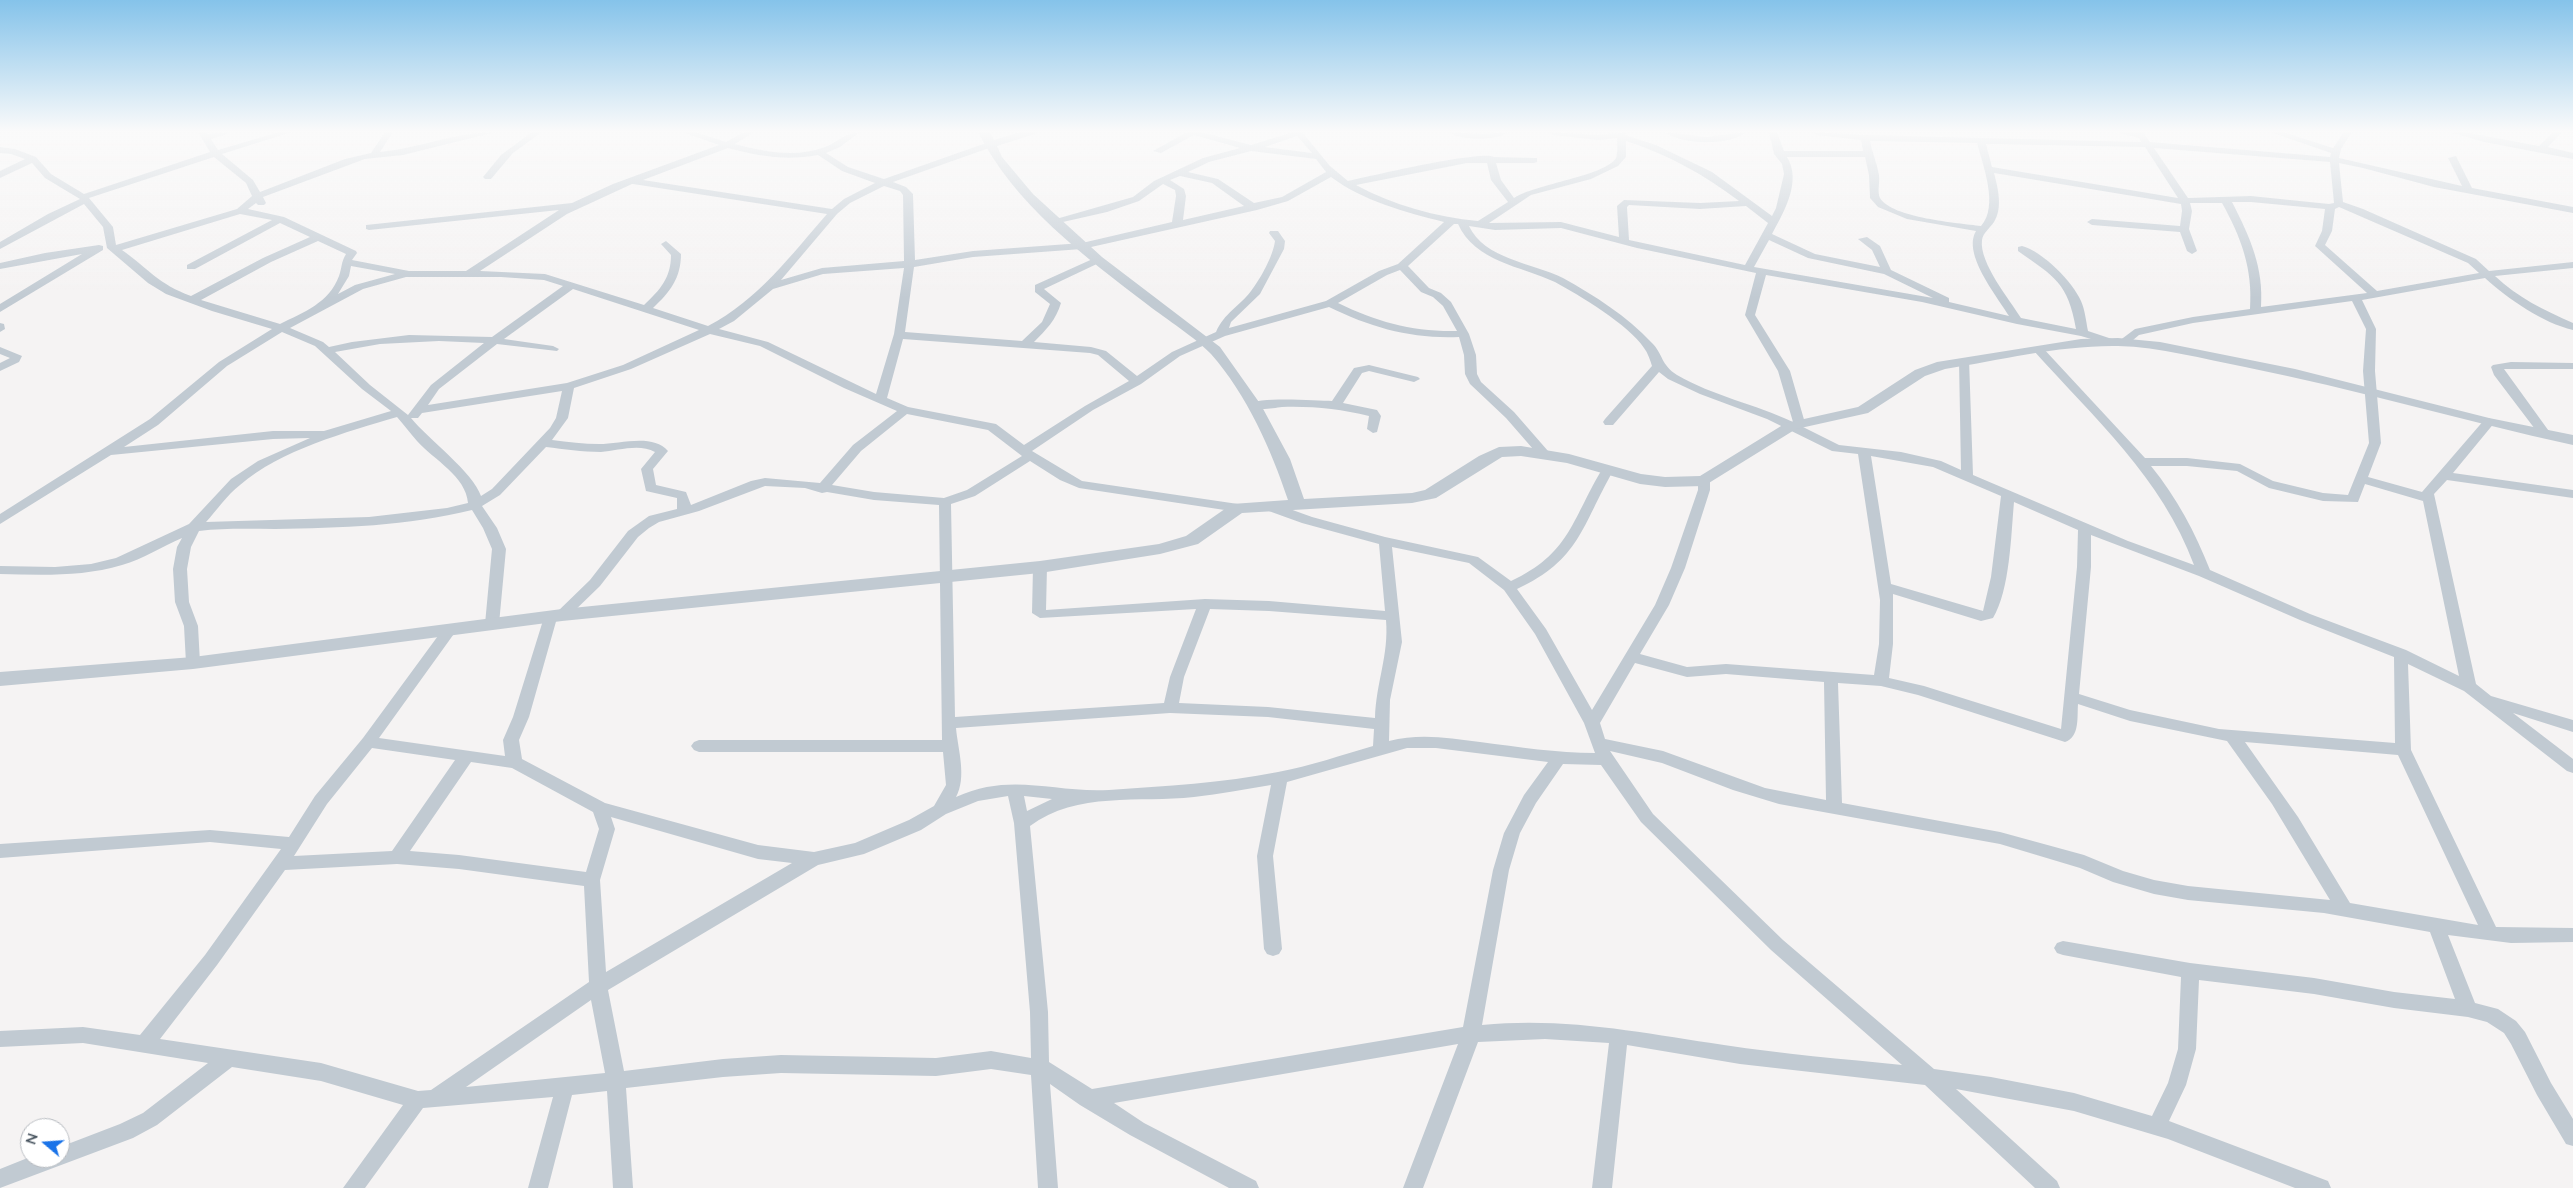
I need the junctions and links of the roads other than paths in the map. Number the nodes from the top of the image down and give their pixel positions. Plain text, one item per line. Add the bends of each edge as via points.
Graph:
1 (66, 187) edge
2 (117, 187) edge
3 (253, 187) edge
4 (279, 187) edge
5 (614, 187) edge
6 (677, 187) edge
7 (873, 187) edge
8 (898, 187) edge
9 (1021, 187) edge
10 (1152, 187) edge
11 (1175, 187) edge
12 (1224, 187) edge
13 (1305, 187) edge
14 (1354, 187) edge
15 (1502, 187) edge
16 (1550, 187) edge
17 (1728, 187) edge
18 (1786, 187) edge
19 (1875, 187) edge
20 (1991, 187) edge
21 (2092, 187) edge
22 (2176, 187) edge
23 (2336, 187) edge
24 (2456, 187) edge
25 (2467, 187) edge
26 (2469, 191) junction
27 (258, 196) junction
28 (84, 199) junction
29 (2225, 199) junction
30 (1512, 201) junction
31 (2186, 202) junction
32 (1749, 203) junction
33 (575, 206) junction
34 (2335, 206) junction
35 (1254, 208) junction
36 (2573, 210) edge
37 (240, 211) junction
38 (834, 212) junction
39 (263, 213) junction
40 (281, 219) junction
41 (1054, 221) junction
42 (1772, 221) junction
43 (1456, 222) junction
44 (2092, 222) dead end
45 (1480, 224) junction
46 (1177, 225) junction
47 (369, 227) dead end
48 (1981, 229) junction
49 (2184, 230) junction
50 (1274, 233) dead end
51 (1765, 234) junction
52 (319, 237) junction
53 (1863, 239) dead end
54 (1624, 241) junction
55 (666, 244) dead end
56 (0, 246) edge
57 (1082, 246) junction
58 (113, 247) junction
59 (99, 248) junction
60 (2022, 249) dead end
61 (2192, 251) dead end
62 (1097, 260) junction
63 (346, 262) junction
64 (911, 264) junction
65 (2573, 264) edge
66 (0, 266) edge
67 (1402, 266) junction
68 (191, 267) dead end
69 (1749, 268) junction
70 (1762, 270) junction
71 (1887, 272) junction
72 (409, 274) junction
73 (467, 275) junction
74 (2488, 275) junction
75 (572, 285) junction
76 (769, 287) junction
77 (2375, 295) junction
78 (2355, 298) junction
79 (192, 300) junction
80 (326, 303) junction
81 (1330, 303) junction
82 (1959, 307) junction
83 (0, 309) edge
84 (645, 310) junction
85 (2255, 311) junction
86 (2017, 321) junction
87 (2573, 327) edge
88 (281, 328) junction
89 (709, 330) junction
90 (2083, 333) junction
91 (1221, 334) junction
92 (1464, 334) junction
93 (899, 335) junction
94 (496, 340) junction
95 (1206, 342) junction
96 (2117, 342) junction
97 (1026, 344) junction
98 (553, 349) dead end
99 (2038, 349) junction
100 (0, 350) edge
101 (327, 350) junction
102 (1965, 361) junction
103 (1658, 366) junction
104 (2573, 366) edge
105 (0, 368) edge
106 (1414, 379) dead end
107 (1137, 382) junction
108 (569, 386) junction
109 (2370, 390) junction
110 (881, 400) junction
111 (1254, 405) junction
112 (1336, 405) junction
113 (418, 410) junction
114 (905, 410) junction
115 (405, 417) junction
116 (1610, 422) dead end
117 (2489, 422) junction
118 (1795, 425) junction
119 (1373, 429) dead end
120 (2545, 434) junction
121 (325, 435) junction
122 (2573, 440) edge
123 (544, 443) junction
124 (1864, 452) junction
125 (1027, 453) junction
126 (1544, 454) junction
127 (97, 460) junction
128 (2143, 462) junction
129 (1607, 471) junction
130 (2444, 476) junction
131 (1967, 477) junction
132 (2361, 479) junction
133 (1704, 481) junction
134 (822, 489) junction
135 (2008, 494) junction
136 (2573, 494) edge
137 (2428, 498) junction
138 (945, 502) junction
139 (475, 505) junction
140 (1298, 505) junction
141 (1271, 507) junction
142 (1238, 508) junction
143 (683, 511) junction
144 (0, 519) edge
145 (194, 527) junction
146 (2085, 529) junction
147 (1385, 541) junction
148 (1040, 567) junction
149 (0, 570) edge
150 (2204, 573) junction
151 (945, 576) junction
152 (1509, 587) junction
153 (1886, 587) junction
154 (1205, 604) junction
155 (556, 616) junction
156 (1394, 616) junction
157 (492, 624) junction
158 (452, 628) junction
159 (2401, 654) junction
160 (1632, 657) junction
161 (193, 663) junction
162 (1832, 676) junction
163 (0, 679) edge
164 (1881, 681) junction
165 (2468, 687) junction
166 (2072, 697) junction
167 (2484, 699) junction
168 (1170, 708) junction
169 (948, 723) junction
170 (1592, 723) junction
171 (1382, 724) junction
172 (2573, 726) edge
173 (2232, 737) junction
174 (368, 742) junction
175 (699, 746) dead end
176 (952, 746) junction
177 (1381, 748) junction
178 (2403, 750) junction
179 (1602, 751) junction
180 (466, 757) junction
181 (1559, 758) junction
182 (515, 763) junction
183 (2573, 767) edge
184 (1280, 778) junction
185 (954, 785) junction
186 (1014, 789) junction
187 (975, 795) junction
188 (1089, 797) junction
189 (1834, 807) junction
190 (600, 808) junction
191 (940, 810) junction
192 (1022, 823) junction
193 (306, 824) junction
194 (267, 841) junction
195 (293, 844) junction
196 (0, 851) edge
197 (396, 857) junction
198 (814, 859) junction
199 (280, 864) junction
200 (592, 880) junction
201 (2345, 911) junction
202 (2436, 926) junction
203 (2491, 934) junction
204 (2573, 935) edge
205 (2063, 948) dead end
206 (1273, 949) dead end
207 (2190, 971) junction
208 (598, 986) junction
209 (2468, 1009) junction
210 (1470, 1034) junction
211 (1618, 1036) junction
212 (0, 1040) edge
213 (144, 1044) junction
214 (228, 1058) junction
215 (1042, 1068) junction
216 (1929, 1077) junction
217 (616, 1080) junction
218 (565, 1087) junction
219 (438, 1097) junction
220 (1087, 1099) junction
221 (418, 1100) junction
222 (2156, 1126) junction
223 (2573, 1137) edge
224 (70, 1152) edge
225 (27, 1168) edge
226 (0, 1179) edge
227 (1218, 1181) edge
228 (353, 1188) edge
229 (538, 1188) edge
230 (623, 1188) edge
231 (1048, 1188) edge
232 (1249, 1188) edge
233 (1413, 1188) edge
234 (1602, 1188) edge
235 (2050, 1188) edge
236 (2322, 1188) edge

1 - 28 street
2 - 28 street
3 - 27 street
4 - 27 street
5 - 33 street
6 - 38 street
7 - 38 street
8 - 64 street via 908,194
9 - 41 street
10 - 41 street via 1136,199 1104,210
11 - 46 street via 1181,196
12 - 35 street
13 - 35 street via 1285,199
14 - 43 street via 1388,202
15 - 30 street
16 - 30 street
17 - 32 street
18 - 42 street via 1781,208
19 - 48 street via 1880,205 1903,215
20 - 48 street via 1993,214
21 - 31 street
22 - 31 street
23 - 34 street
24 - 26 street
25 - 26 street
26 - 36 street
27 - 37 street
27 - 39 street
28 - 56 street
28 - 58 street via 108,226
29 - 31 street
29 - 34 street
29 - 85 street via 2253,259 2258,286
30 - 45 street
31 - 49 street
32 - 42 street
32 - 54 street via 1700,206 1627,202 1622,206
33 - 47 street
33 - 73 street
34 - 74 street via 2360,211 2448,249 2472,261
34 - 77 street via 2320,246
35 - 46 street
37 - 39 street
37 - 58 street
38 - 76 street
39 - 40 street
40 - 52 street
40 - 68 street
41 - 57 street
42 - 51 street
43 - 45 street
43 - 67 street
43 - 103 street via 1492,254 1558,280 1620,318 1650,346
44 - 49 street
45 - 54 street via 1495,227 1561,225
46 - 57 street
48 - 86 street via 1977,247 1983,264
49 - 61 street
50 - 91 street via 1280,241 1279,249 1256,292 1226,321
51 - 69 street
51 - 71 street via 1812,256
52 - 63 street via 323,242 352,254
52 - 79 street via 267,260
53 - 71 street via 1876,248
54 - 69 street
55 - 84 street via 676,254 677,270 667,288
57 - 62 street
57 - 64 street via 973,254
58 - 59 street
58 - 79 street via 152,281
59 - 66 street
59 - 83 street
60 - 90 street via 2065,284 2076,302
62 - 95 street
62 - 97 street via 1039,287 1056,303 1054,313
63 - 72 street
63 - 80 street via 344,276
64 - 76 street via 822,271
64 - 93 street
65 - 74 street
67 - 81 street
67 - 92 street via 1425,290 1442,298 1456,316
69 - 70 street
70 - 82 street
70 - 118 street via 1750,315 1784,371
71 - 82 street
72 - 73 street
72 - 80 street via 359,288
73 - 75 street via 527,275
74 - 77 street
74 - 87 street via 2524,304
75 - 84 street
75 - 94 street
76 - 89 street via 730,319
77 - 78 street
78 - 85 street
78 - 109 street via 2371,329
79 - 88 street
80 - 88 street
81 - 91 street
81 - 92 street via 1391,330 1418,335
82 - 86 street
84 - 89 street
85 - 96 street via 2154,327 2135,332
86 - 90 street
88 - 101 street
88 - 127 street via 223,364 154,422
89 - 108 street via 627,367
89 - 110 street via 764,344
90 - 96 street
91 - 95 street
92 - 126 street via 1471,374 1476,384 1510,415
93 - 97 street
93 - 110 street via 886,372
94 - 98 street
94 - 101 street via 448,338 377,342
94 - 113 street via 435,387
95 - 107 street via 1176,354
95 - 111 street
96 - 99 street
96 - 109 street via 2199,352
97 - 107 street via 1102,353
99 - 102 street
99 - 128 street
100 - 105 street via 16,356 15,360
101 - 115 street via 366,387
102 - 118 street via 1920,373 1863,410
102 - 131 street
103 - 116 street
103 - 118 street via 1704,392
104 - 120 street via 2496,367
106 - 112 street via 1368,368 1358,370
107 - 125 street via 1089,408
108 - 113 street
108 - 123 street via 562,418
109 - 117 street
109 - 132 street via 2375,443
110 - 114 street
111 - 112 street
111 - 140 street via 1282,459
112 - 119 street via 1373,413
113 - 115 street
114 - 125 street via 992,427
114 - 134 street via 857,448
115 - 121 street
115 - 139 street via 422,439 464,478 474,494
117 - 120 street
117 - 130 street
118 - 124 street via 1825,444
118 - 133 street
120 - 122 street
121 - 127 street via 276,434 134,448 113,452
121 - 145 street via 247,473
123 - 139 street via 496,492
123 - 143 street via 600,448 659,448 662,451 647,469 650,488 682,495 685,502
124 - 131 street via 1917,459
124 - 153 street
125 - 138 street via 971,493
125 - 142 street via 1078,484
126 - 129 street
126 - 140 street via 1499,452 1430,494 1412,498
127 - 144 street
128 - 132 street via 2187,462 2240,468 2269,484 2344,500 2353,499
128 - 150 street via 2175,505 2195,544
129 - 133 street via 1665,482
129 - 152 street via 1559,556 1537,574
130 - 136 street
130 - 137 street via 2428,493
131 - 135 street
132 - 137 street
133 - 160 street via 1704,490 1678,568 1662,605
134 - 138 street
134 - 143 street via 805,484 765,482
135 - 146 street
135 - 153 street via 1995,591 1988,615 1981,616
137 - 165 street
138 - 151 street
139 - 145 street via 448,512 368,521
139 - 157 street via 500,549
140 - 141 street
141 - 142 street
141 - 147 street
142 - 148 street via 1218,524 1184,542 1160,549
143 - 155 street via 654,519 633,534 595,582
145 - 149 street via 120,561 91,568 56,572
145 - 161 street via 184,547 180,569 182,602 191,626
146 - 150 street
146 - 166 street
147 - 152 street via 1473,560
147 - 156 street
148 - 151 street
148 - 154 street via 1039,613 1045,616
150 - 159 street
151 - 155 street
151 - 169 street
152 - 170 street via 1541,632
153 - 164 street via 1886,644
154 - 156 street
154 - 168 street via 1177,677
155 - 157 street
155 - 182 street via 511,740
156 - 171 street via 1395,642 1383,700
157 - 158 street
158 - 161 street
158 - 174 street
159 - 165 street
159 - 178 street
160 - 162 street via 1687,672 1726,669
160 - 170 street
161 - 163 street
162 - 164 street
162 - 189 street
164 - 166 street via 1928,692 2058,736 2068,733
165 - 167 street
166 - 173 street via 2139,717
167 - 172 street
167 - 183 street
168 - 169 street
168 - 171 street via 1268,712
169 - 176 street
170 - 179 street
171 - 177 street
173 - 178 street
173 - 201 street via 2288,813
174 - 180 street
174 - 193 street via 321,800
175 - 176 street
176 - 185 street
177 - 181 street via 1406,742 1436,742
177 - 184 street
178 - 203 street
179 - 181 street
179 - 189 street via 1633,749 1749,790
179 - 216 street via 1647,818 1670,842 1778,944
180 - 182 street
180 - 197 street
181 - 210 street via 1530,799 1512,833 1501,870
182 - 190 street
184 - 188 street via 1194,791
184 - 206 street via 1265,856
185 - 187 street
185 - 191 street
186 - 187 street
186 - 188 street
186 - 192 street
187 - 191 street
188 - 192 street via 1061,801 1039,810
189 - 201 street via 2000,838 2084,862 2154,887 2205,896 2324,906
190 - 198 street via 758,852
190 - 200 street via 607,829
191 - 198 street via 915,825 858,849
192 - 215 street
193 - 194 street
193 - 195 street
194 - 195 street
194 - 196 street via 210,836
195 - 199 street
197 - 199 street
197 - 200 street
198 - 208 street
199 - 213 street via 211,960
200 - 208 street
201 - 202 street
202 - 203 street
202 - 209 street
203 - 204 street
205 - 207 street
207 - 209 street
207 - 222 street via 2187,1049 2178,1085
208 - 217 street
208 - 219 street
209 - 223 street via 2492,1015 2510,1027
210 - 211 street via 1517,1029
210 - 220 street
210 - 233 street
211 - 216 street via 1740,1056
211 - 234 street
212 - 213 street via 83,1034
213 - 214 street
214 - 221 street via 321,1072
214 - 224 street via 150,1119
215 - 217 street via 991,1060 936,1067 781,1064
215 - 220 street
215 - 231 street via 1041,1106
216 - 222 street via 2074,1102
216 - 235 street
217 - 218 street
217 - 230 street
218 - 219 street
218 - 229 street
219 - 221 street
220 - 227 street
221 - 228 street
222 - 236 street
225 - 226 street
227 - 232 street

